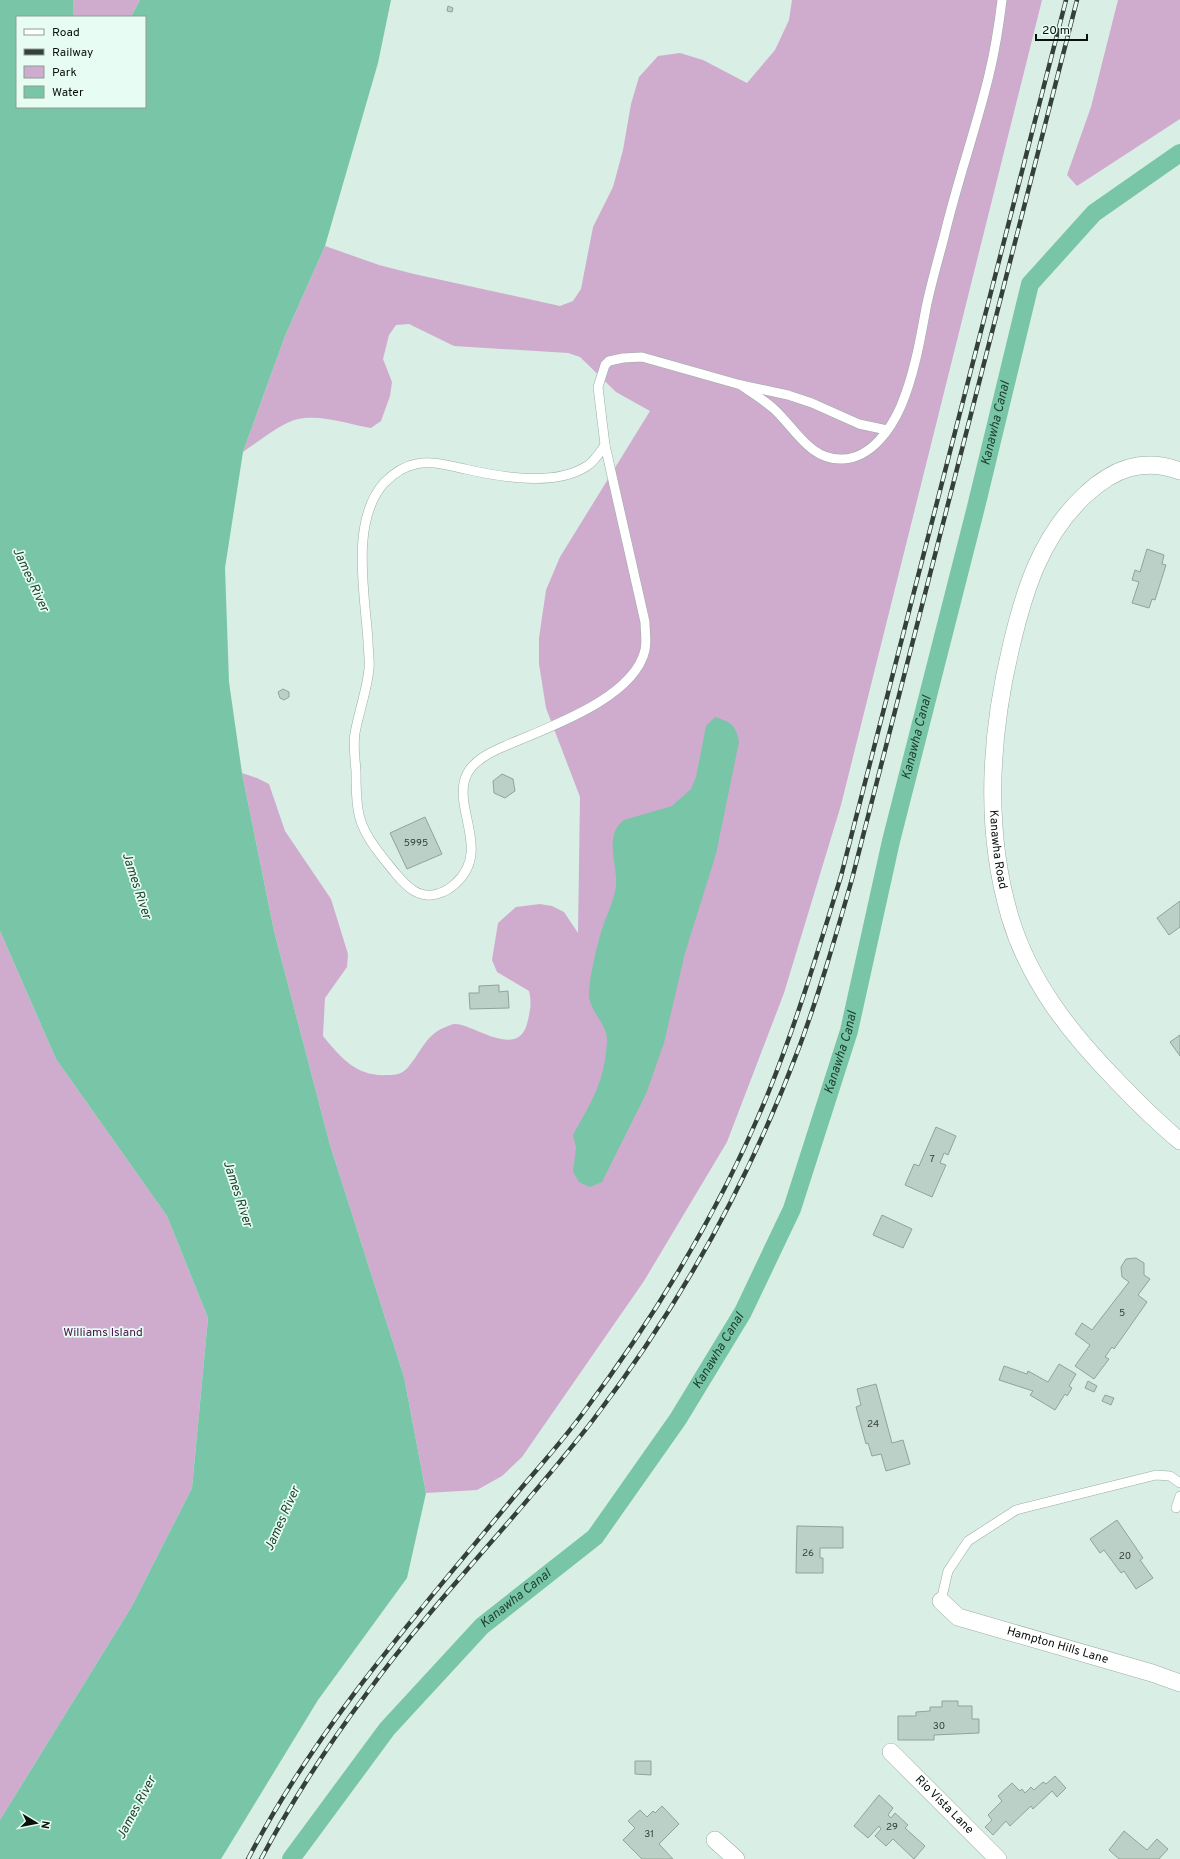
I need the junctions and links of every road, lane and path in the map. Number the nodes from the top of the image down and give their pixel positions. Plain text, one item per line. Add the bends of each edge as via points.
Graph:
1 (1002, 0) edge
2 (741, 385) junction
3 (887, 430) junction
4 (606, 445) junction
5 (1180, 471) edge
6 (1180, 1141) edge
7 (1180, 1483) edge
8 (1180, 1496) edge
9 (1176, 1508) dead end
10 (941, 1601) joint
11 (1180, 1683) edge
12 (891, 1752) dead end
13 (715, 1840) dead end
14 (736, 1859) edge
15 (998, 1859) edge

1 - 3 lane via 997,42 989,76 947,222 911,377 901,407
2 - 3 lane via 788,395 859,424
2 - 3 lane via 774,409 806,445 831,458 844,459 868,450
2 - 4 lane via 642,357 609,361 598,393
4 - 4 lane via 645,622 645,651 639,664 620,687 586,709 549,728 504,746 474,763 467,773 463,794 470,838 471,857 468,868 452,887 437,894 424,895 415,892 406,886 371,841 362,825 358,810 354,742 370,667 362,548 364,525 370,506 381,486 391,476 417,464 440,464 505,478 535,478 573,473 588,465
5 - 6 street, Kanawha Road via 1167,466 1147,464 1112,475 1096,485 1070,512 1045,546 1032,574 1018,617 1004,674 994,753 993,807 995,841 1010,916 1022,950 1047,997 1088,1051 1135,1100
7 - 10 lane via 1170,1476 1156,1475 1016,1510 968,1541 948,1571
8 - 9 lane
10 - 11 street, Hampton Hills Lane via 958,1617
12 - 15 street, Rio Vista Lane
13 - 14 street

